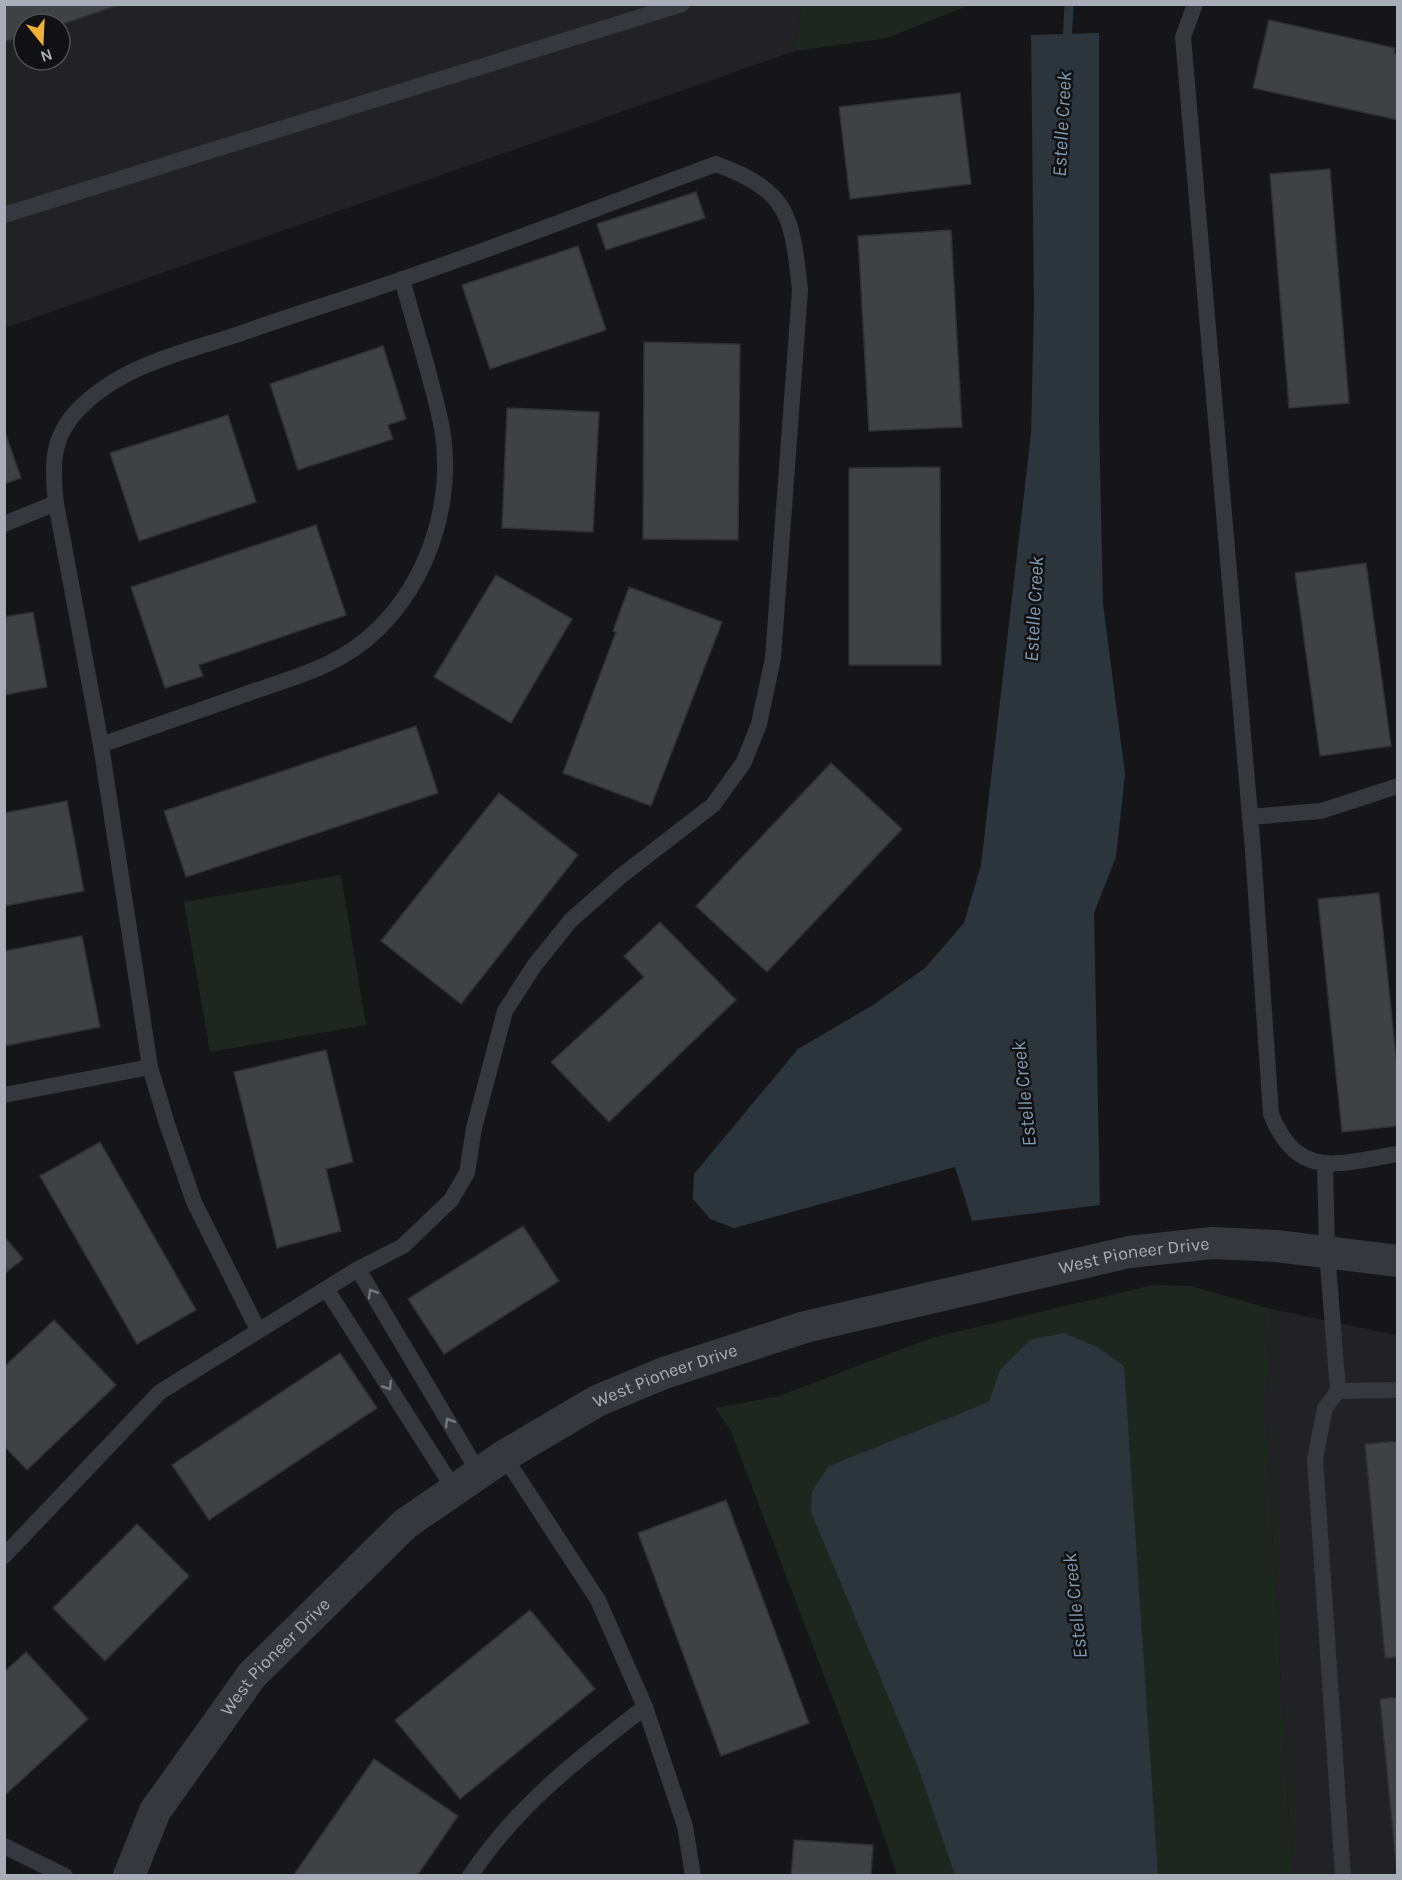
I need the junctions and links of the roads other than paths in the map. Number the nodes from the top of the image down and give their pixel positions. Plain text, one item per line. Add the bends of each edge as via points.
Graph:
1 (682, 4) edge
2 (1195, 4) edge
3 (4, 215) edge
4 (402, 279) junction
5 (56, 503) junction
6 (4, 524) edge
7 (100, 745) junction
8 (1398, 786) edge
9 (1250, 817) junction
10 (150, 1067) junction
11 (4, 1095) edge
12 (1398, 1154) edge
13 (1324, 1165) junction
14 (1327, 1251) junction
15 (1398, 1261) edge
16 (358, 1269) junction
17 (327, 1290) junction
18 (258, 1330) junction
19 (1398, 1390) edge
20 (1338, 1391) junction
21 (479, 1473) junction
22 (4, 1556) edge
23 (645, 1707) junction
24 (4, 1846) edge
25 (64, 1875) edge
26 (129, 1875) edge
27 (470, 1875) edge
28 (693, 1875) edge
29 (1343, 1875) edge

1 - 3 lane
2 - 9 lane via 1183,37
4 - 5 lane via 156,361 108,384 66,423 52,470
4 - 7 lane via 442,429 444,462 438,526 414,584 369,637 339,658 302,675
4 - 16 lane via 716,164 749,176 777,198 794,236 800,290 773,658 759,724 744,762 713,805 571,920 534,966 505,1011 474,1128 467,1173 451,1200 403,1246
5 - 6 lane
5 - 7 lane
7 - 10 lane
8 - 9 lane via 1322,811
9 - 13 lane via 1271,1114 1290,1147 1306,1159
10 - 11 lane
10 - 18 lane via 195,1202
12 - 13 lane
13 - 14 lane
14 - 15 street, West Pioneer Drive
14 - 20 lane
14 - 21 street, West Pioneer Drive via 1212,1243 1129,1252 805,1327 664,1373 597,1401
16 - 17 lane
21 -> 16 lane
17 - 18 lane
17 -> 21 lane
18 - 22 lane via 160,1392
19 - 20 lane
20 - 29 lane via 1325,1408 1315,1459
21 - 23 lane via 598,1600
21 - 26 street, West Pioneer Drive via 405,1524 252,1675 155,1811
23 - 27 lane via 532,1798
23 - 28 lane via 685,1826
24 - 25 lane

